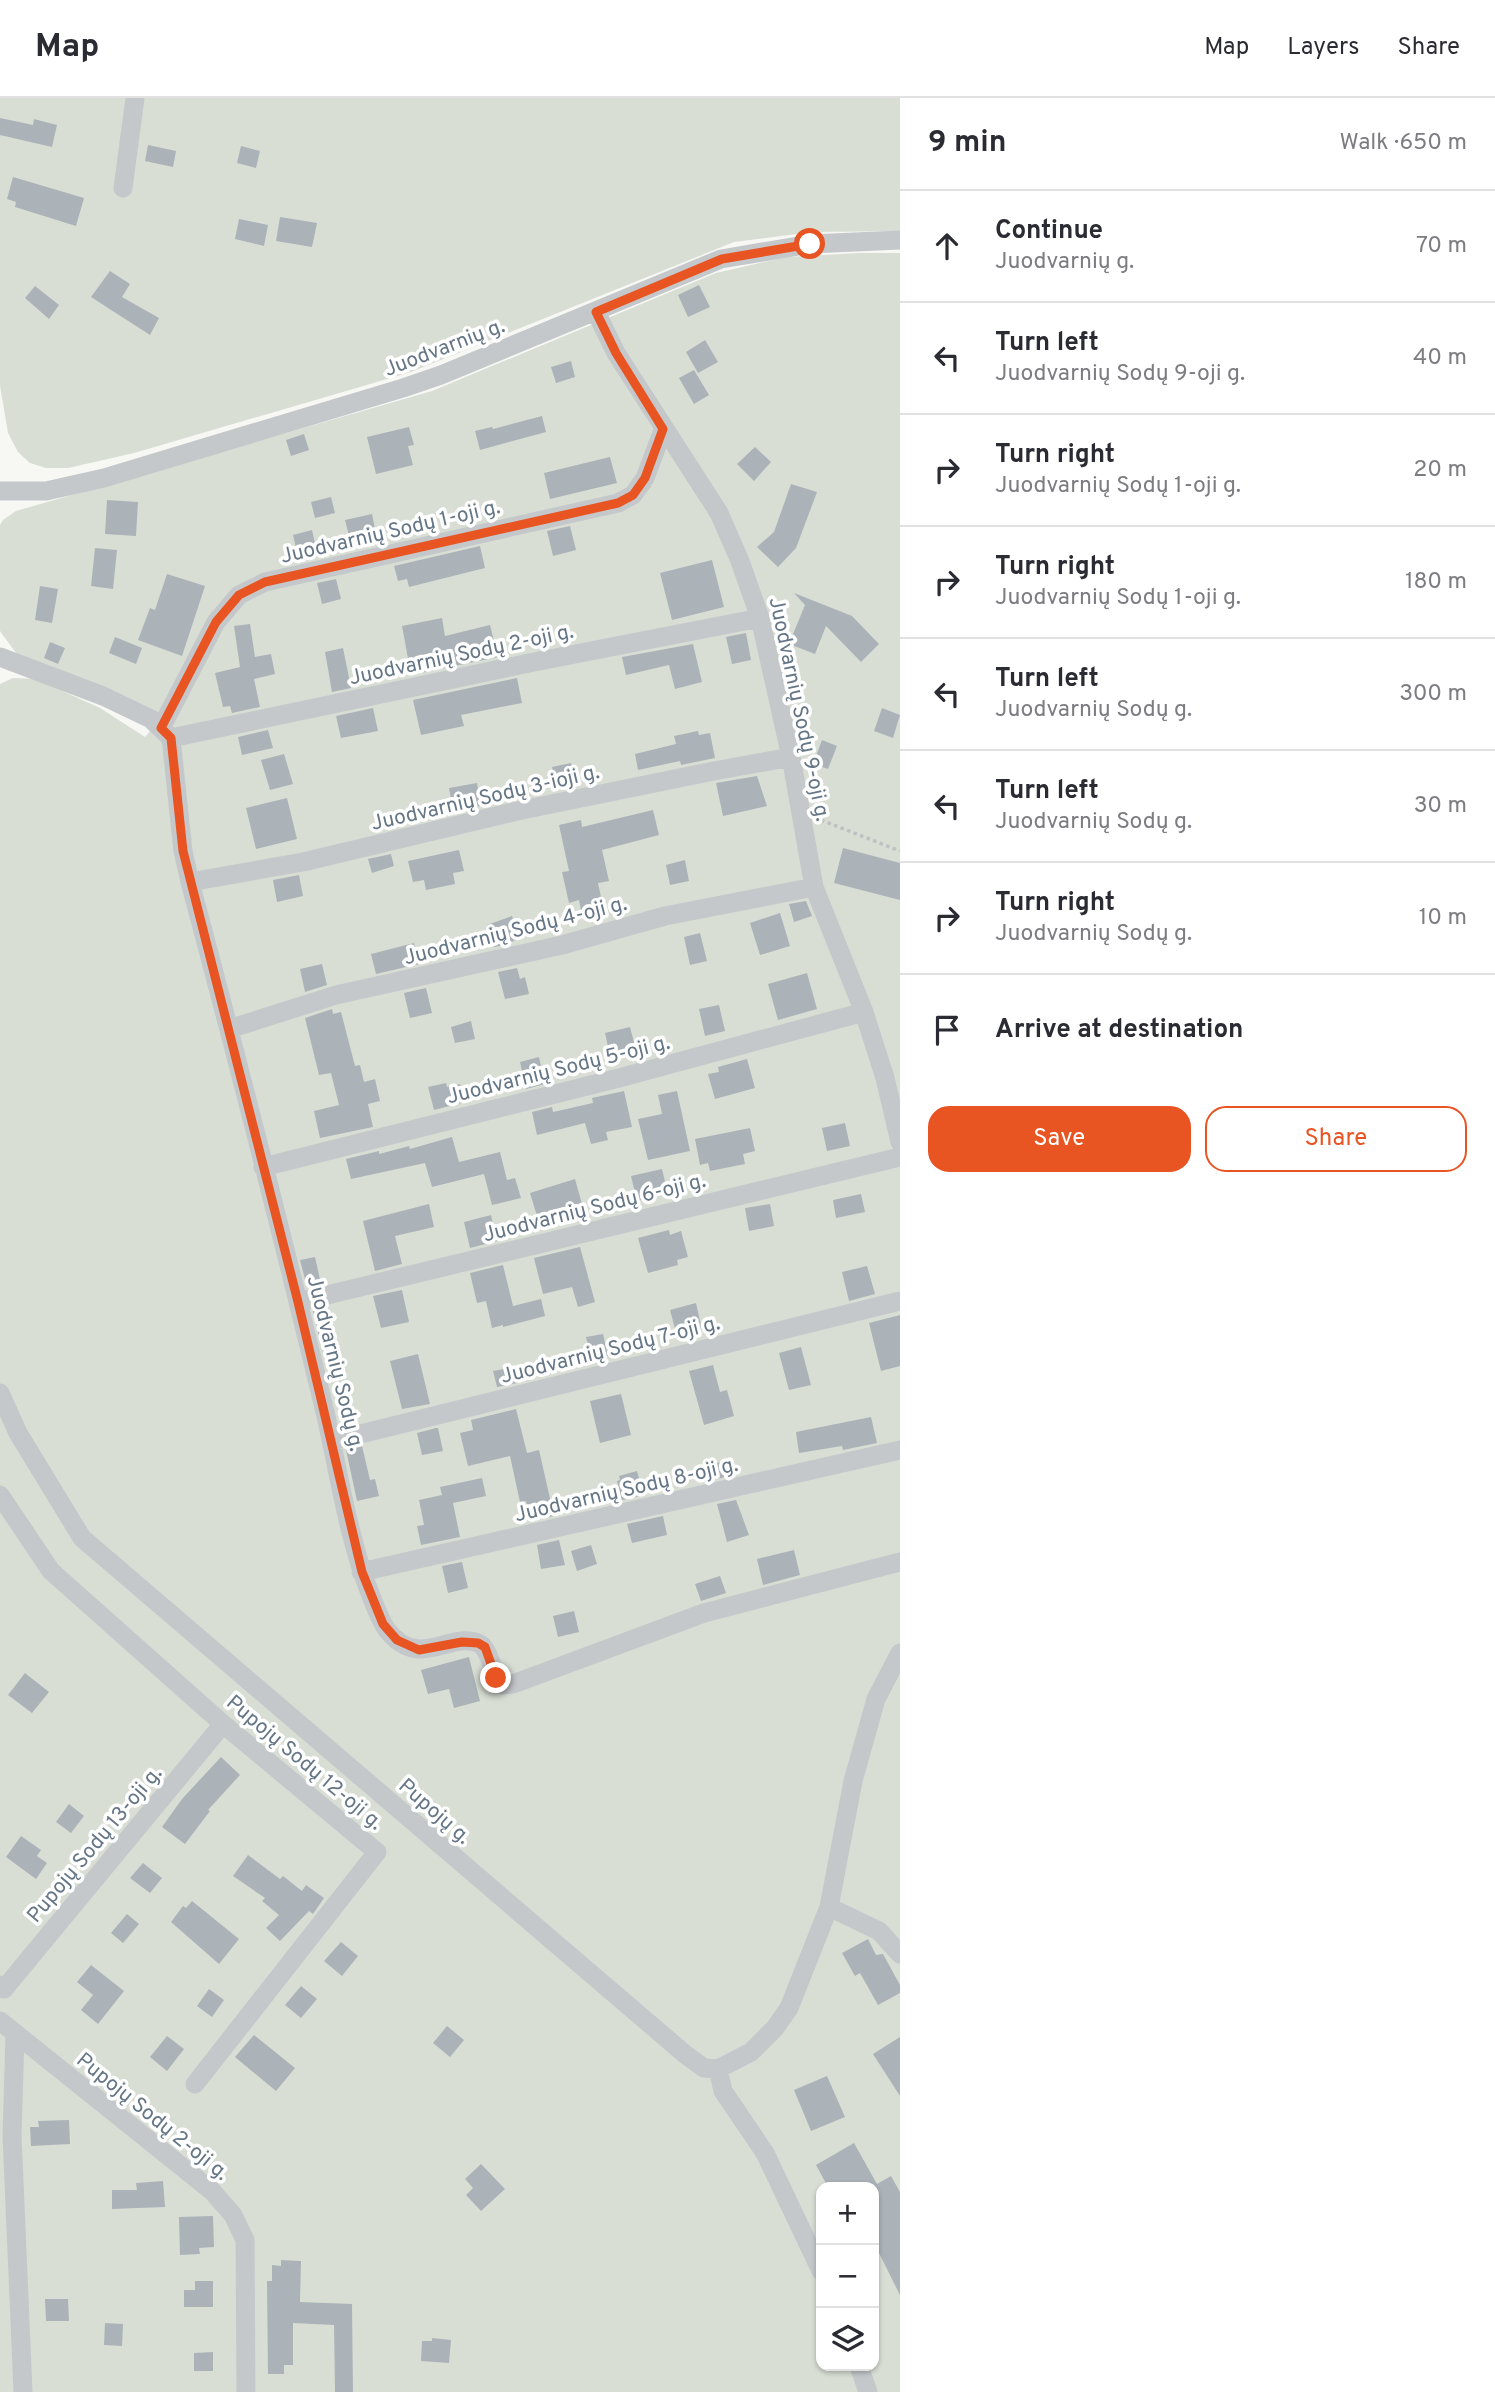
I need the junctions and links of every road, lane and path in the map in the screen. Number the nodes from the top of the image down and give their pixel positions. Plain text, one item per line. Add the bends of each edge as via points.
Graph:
1 (135, 98) edge
2 (123, 188) dead end
3 (900, 240) edge
4 (596, 312) junction
5 (663, 429) junction
6 (0, 491) edge
7 (760, 618) junction
8 (0, 657) edge
9 (166, 733) junction
10 (791, 757) junction
11 (801, 812) junction
12 (900, 851) edge
13 (190, 881) junction
14 (814, 887) junction
15 (864, 1012) junction
16 (229, 1029) junction
17 (900, 1142) edge
18 (900, 1157) edge
19 (262, 1167) junction
20 (900, 1301) edge
21 (298, 1302) junction
22 (0, 1393) edge
23 (332, 1441) junction
24 (900, 1450) edge
25 (0, 1495) edge
26 (900, 1562) edge
27 (362, 1572) junction
28 (900, 1653) edge
29 (223, 1724) junction
30 (830, 1908) junction
31 (900, 1954) edge
32 (0, 1985) edge
33 (0, 2021) edge
34 (15, 2035) junction
35 (718, 2069) junction
36 (195, 2084) dead end
37 (816, 2260) edge
38 (861, 2371) edge
39 (23, 2392) edge
40 (246, 2392) edge
41 (868, 2392) edge

1 - 2 street
3 - 4 street, Juodvarnių g. via 810,244 722,259
4 - 5 street, Juodvarnių Sodų 9-oji g.
4 - 6 street, Juodvarnių g. via 441,375 117,475 46,491
5 - 7 street, Juodvarnių Sodų 9-oji g. via 719,513
5 - 9 street, Juodvarnių Sodų 1-oji g. via 645,478 633,495 618,503 250,588 216,622
7 - 9 street, Juodvarnių Sodų 2-oji g.
7 - 10 street, Juodvarnių Sodų 9-oji g.
8 - 9 street via 103,696 151,719
9 - 13 street, Juodvarnių Sodų g.
10 - 11 street, Juodvarnių Sodų 9-oji g.
10 - 13 street, Juodvarnių Sodų 3-ioji g. via 522,810 303,862
11 - 12 path
11 - 14 street, Juodvarnių Sodų 9-oji g.
13 - 16 street, Juodvarnių Sodų g.
14 - 15 street, Juodvarnių Sodų 9-oji g.
14 - 16 street, Juodvarnių Sodų 4-oji g. via 665,916 562,945 336,995
15 - 17 street, Juodvarnių Sodų 9-oji g.
15 - 19 street, Juodvarnių Sodų 5-oji g.
16 - 19 street, Juodvarnių Sodų g.
18 - 21 street, Juodvarnių Sodų 6-oji g.
19 - 21 street, Juodvarnių Sodų g.
20 - 23 street, Juodvarnių Sodų 7-oji g.
21 - 23 street, Juodvarnių Sodų g.
22 - 35 street, Pupojų g. via 18,1433 82,1538 686,2055 704,2068
23 - 27 street, Juodvarnių Sodų g.
24 - 27 street, Juodvarnių Sodų 8-oji g.
25 - 29 street, Pupojų Sodų 12-oji g. via 51,1571
26 - 27 street, Juodvarnių Sodų g. via 704,1613 503,1685 485,1647 478,1643 419,1650 397,1640 383,1624
28 - 30 street via 876,1699 853,1781
29 - 32 street, Pupojų Sodų 13-oji g. via 4,1989
29 - 36 street, Pupojų Sodų 12-oji g. via 377,1852
30 - 31 street via 879,1931
30 - 35 street via 789,2008 751,2052
33 - 34 street, Pupojų Sodų 2-oji g.
34 - 39 street via 12,2135
34 - 40 street, Pupojų Sodų 2-oji g. via 212,2191 233,2215 245,2240
35 - 37 street via 723,2091 765,2153
38 - 41 street

